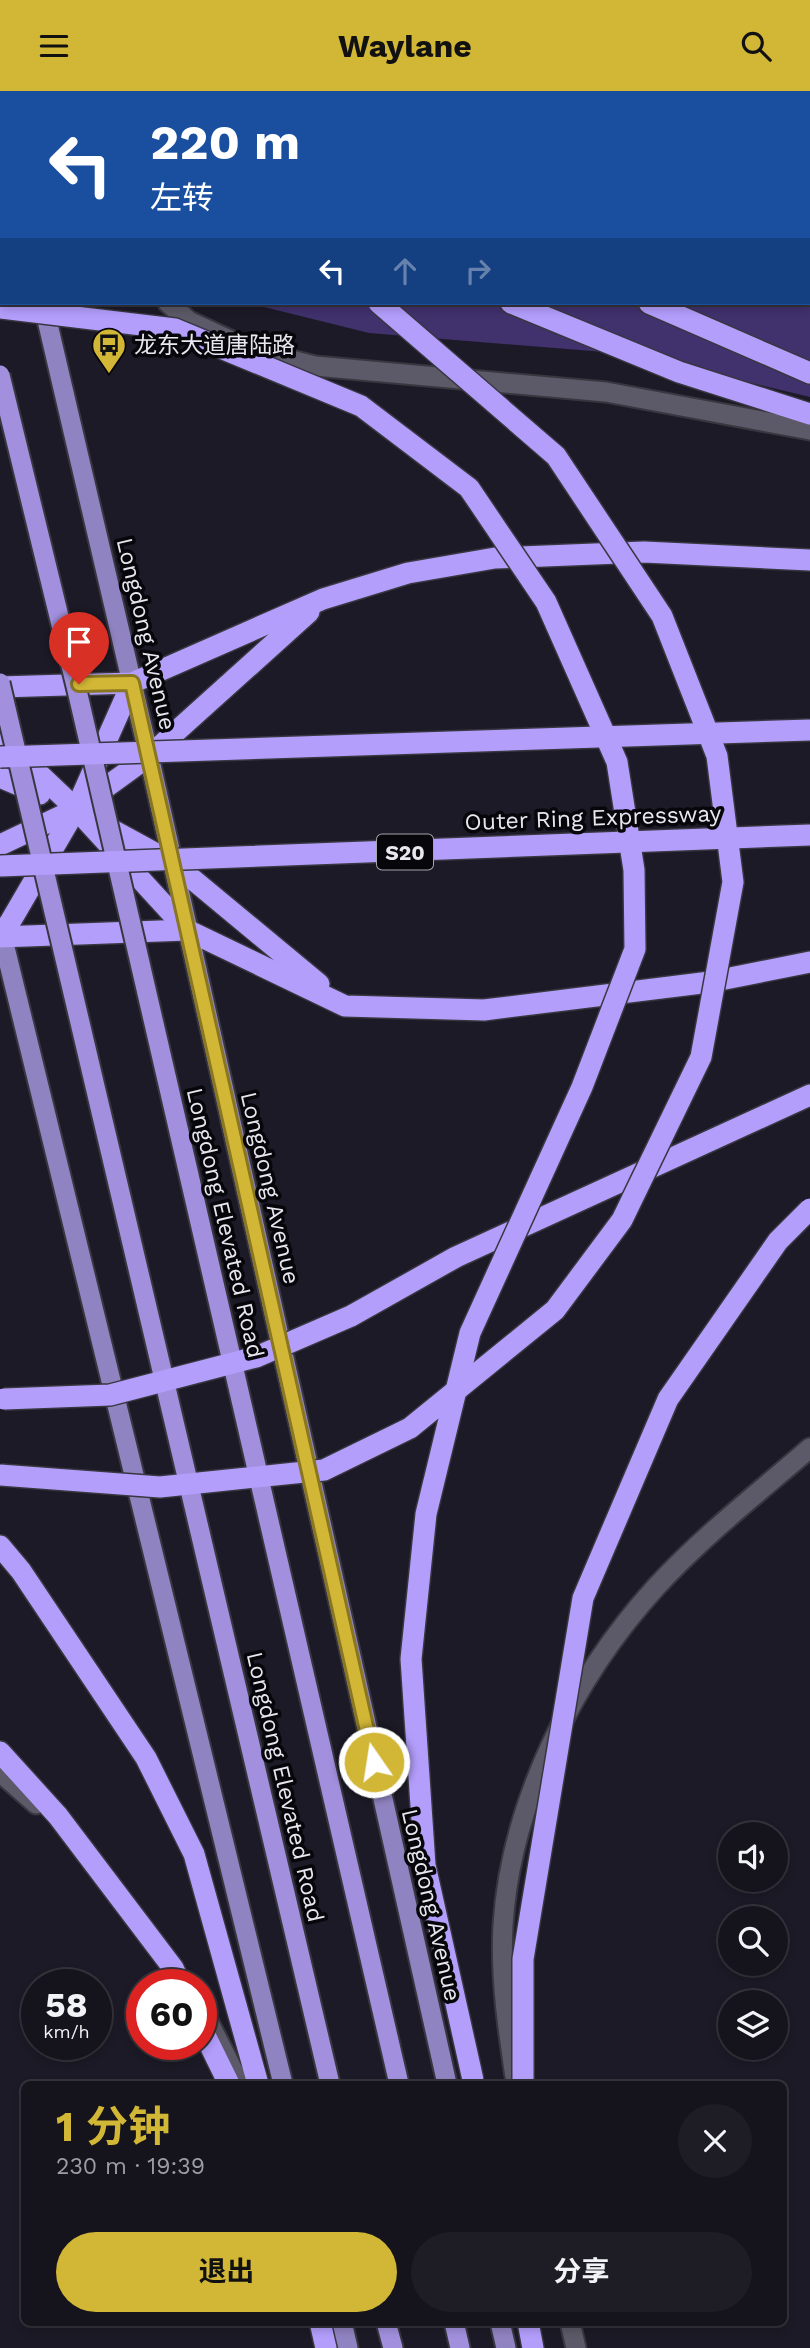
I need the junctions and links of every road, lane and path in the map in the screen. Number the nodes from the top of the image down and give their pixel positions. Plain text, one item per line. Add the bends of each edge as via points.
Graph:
1 (43, 305) edge
2 (170, 305) edge
3 (381, 305) edge
4 (517, 305) edge
5 (654, 305) edge
6 (0, 308) edge
7 (810, 373) edge
8 (0, 375) edge
9 (810, 414) edge
10 (810, 430) edge
11 (810, 559) edge
12 (323, 599) junction
13 (132, 683) junction
14 (0, 685) edge
15 (810, 730) edge
16 (0, 737) edge
17 (149, 755) junction
18 (0, 757) edge
19 (0, 777) edge
20 (76, 810) junction
21 (810, 835) edge
22 (0, 845) edge
23 (173, 863) junction
24 (0, 866) edge
25 (187, 930) junction
26 (1, 933) edge
27 (810, 962) edge
28 (345, 1006) junction
29 (810, 1095) edge
30 (810, 1209) edge
31 (0, 1399) edge
32 (810, 1448) edge
33 (0, 1475) edge
34 (0, 1546) edge
35 (0, 1752) edge
36 (1, 1774) edge
37 (173, 1969) edge
38 (178, 1969) edge
39 (217, 2039) edge
40 (217, 2060) edge
41 (228, 2081) edge
42 (238, 2081) edge
43 (257, 2081) edge
44 (283, 2081) edge
45 (329, 2081) edge
46 (398, 2081) edge
47 (446, 2081) edge
48 (473, 2081) edge
49 (516, 2081) edge
50 (523, 2081) edge
51 (311, 2326) edge
52 (321, 2326) edge
53 (343, 2326) edge
54 (387, 2326) edge
55 (455, 2326) edge
56 (501, 2326) edge
57 (529, 2326) edge
58 (538, 2326) edge
59 (571, 2326) edge
60 (316, 2348) edge
61 (326, 2348) edge
62 (348, 2348) edge
63 (393, 2348) edge
64 (460, 2348) edge
65 (506, 2348) edge
66 (533, 2348) edge
67 (540, 2348) edge
68 (576, 2348) edge

1 - 13 main road, Longdong Avenue
2 - 10 street via 189,321 251,350 315,366 606,392
3 - 33 highway, bridge via 556,456 662,615 717,756 733,882 701,1057 622,1220 555,1310 410,1427 324,1470 160,1487
4 - 9 highway via 679,372
5 - 7 highway
6 - 48 highway, bridge via 175,328 361,406 469,488 546,602 617,762 634,870 635,949 582,1087 470,1333 426,1514 411,1659 425,1865
8 - 46 highway, Longdong Elevated Road, bridge
11 - 12 highway, bridge via 644,552 495,558 408,573
12 - 13 highway
12 - 17 highway
13 - 14 highway
13 - 17 main road, Longdong Avenue
13 - 20 highway
14 - 45 highway, Longdong Elevated Road, bridge
15 - 18 highway, bridge
16 - 20 highway
17 - 20 highway
17 - 23 main road, Longdong Avenue
19 - 20 highway
20 - 22 highway
20 - 23 highway
20 - 25 highway
20 - 26 highway
21 - 24 highway, Outer Ring Expressway / S20, bridge
23 - 25 main road, Longdong Avenue
23 - 28 highway
25 - 26 highway
25 - 28 highway
25 - 47 main road, Longdong Avenue
26 - 44 main road
27 - 28 highway, bridge via 603,998 484,1010
29 - 31 highway, bridge via 456,1257 351,1316 256,1357 110,1395
30 - 50 highway, bridge via 778,1241 668,1399 583,1598 523,1959
32 - 49 street via 656,1588 601,1657 565,1718 532,1794 513,1854 503,1925 505,2005
34 - 43 highway via 145,1758 194,1854
35 - 37 highway, bridge via 58,1815
36 - 38 street via 65,1829 121,1892
39 - 42 street
40 - 41 highway
51 - 60 street
52 - 61 highway
53 - 62 main road
54 - 63 highway
55 - 64 highway
56 - 65 main road
57 - 66 highway
58 - 67 highway
59 - 68 street

